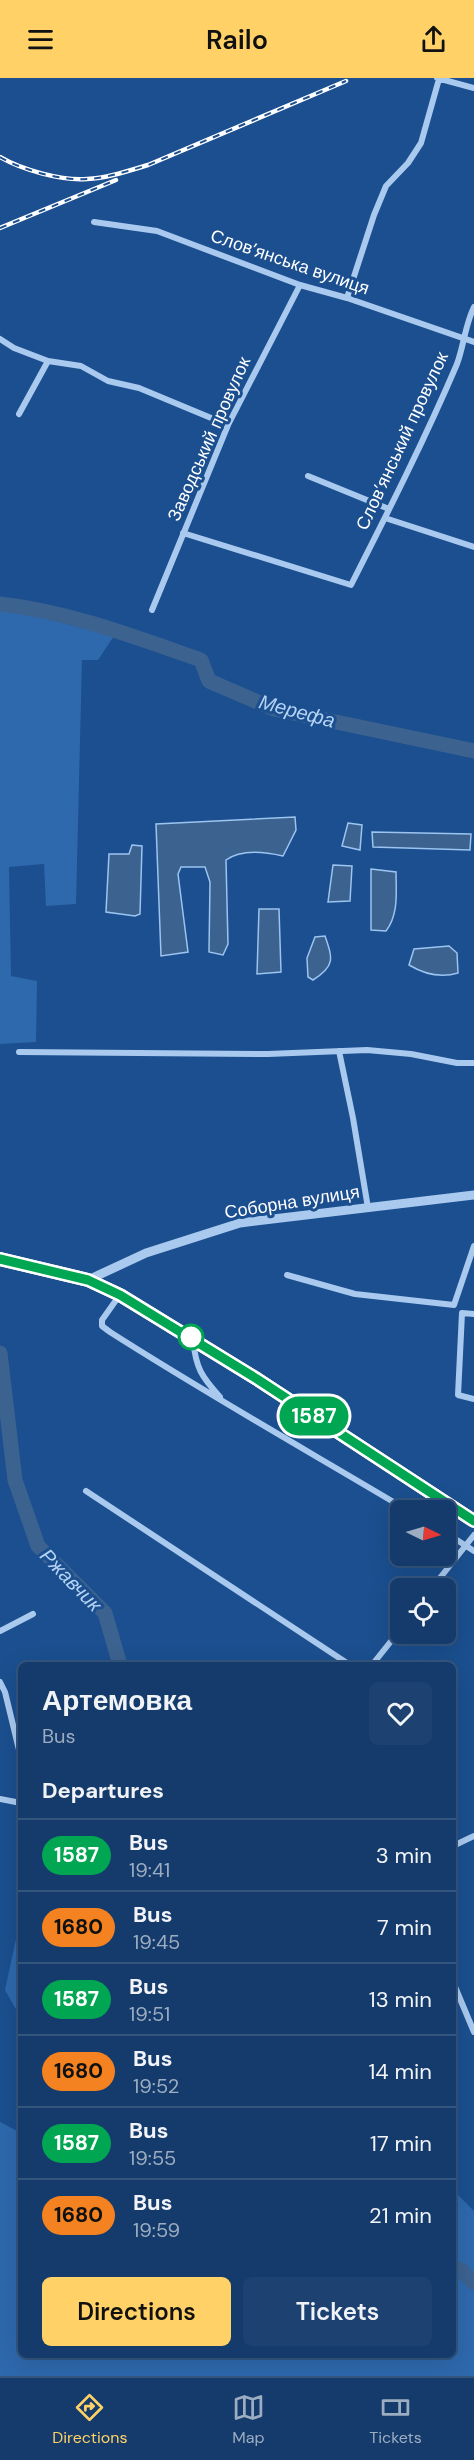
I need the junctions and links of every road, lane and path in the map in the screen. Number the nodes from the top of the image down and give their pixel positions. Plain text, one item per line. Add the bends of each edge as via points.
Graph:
1 (437, 78) edge
2 (474, 88) edge
3 (94, 222) dead end
4 (300, 285) junction
5 (347, 298) junction
6 (474, 307) edge
7 (464, 338) junction
8 (0, 339) edge
9 (474, 342) edge
10 (48, 361) junction
11 (19, 414) dead end
12 (228, 425) junction
13 (308, 476) dead end
14 (389, 509) junction
15 (385, 518) junction
16 (183, 533) junction
17 (474, 547) edge
18 (152, 610) dead end
19 (339, 1051) junction
20 (19, 1052) dead end
21 (474, 1063) edge
22 (474, 1195) edge
23 (368, 1208) junction
24 (474, 1246) edge
25 (7, 1260) edge
26 (288, 1275) dead end
27 (88, 1280) junction
28 (120, 1295) junction
29 (454, 1305) junction
30 (462, 1313) junction
31 (474, 1314) edge
32 (193, 1339) junction
33 (474, 1399) edge
34 (225, 1401) junction
35 (86, 1491) dead end
36 (390, 1500) edge
37 (474, 1521) edge
38 (474, 1535) edge
39 (456, 1539) edge
40 (465, 1545) junction
41 (474, 1551) edge
42 (440, 1578) edge
43 (33, 1614) dead end
44 (0, 1631) edge
45 (390, 1642) edge
46 (345, 1662) edge
47 (374, 1662) edge
48 (0, 1682) edge
49 (18, 1746) edge
50 (0, 1799) edge
51 (18, 1802) edge
52 (474, 1836) edge
53 (456, 1845) edge
54 (456, 1989) edge
55 (474, 2032) edge

1 - 2 street
1 - 5 street via 421,143 386,186
3 - 4 street, Слов’янська вулиця via 157,231
4 - 5 street, Слов’янська вулиця
4 - 12 street, Заводський провулок
5 - 7 street, Слов’янська вулиця
6 - 7 street, Слов’янський провулок
7 - 9 street, Слов’янська вулиця
7 - 14 street, Слов’янський провулок via 458,362
8 - 10 street
10 - 11 street
10 - 12 street via 81,366 108,381 139,388
12 - 16 street, Заводський провулок
13 - 14 street
14 - 15 street, Слов’янський провулок
15 - 16 street, Слов’янський провулок via 351,585
15 - 17 street
16 - 18 street, Заводський провулок
19 - 20 street
19 - 21 street via 378,1051
19 - 23 street
22 - 23 street, Соборна вулиця
23 - 27 street, Соборна вулиця via 240,1224 146,1253
24 - 29 street
25 - 27 highway
26 - 29 street via 355,1294
27 - 28 highway
28 - 32 highway
28 - 34 street via 102,1320 102,1326
29 - 30 street
30 - 31 street
30 - 33 street via 458,1395
32 - 34 street via 203,1379
32 - 37 highway
34 - 36 street
35 - 46 street
38 - 40 street
39 - 40 street
40 - 41 street
40 - 42 street
43 - 44 street
45 - 47 street
48 - 49 street
50 - 51 street
52 - 53 street
54 - 55 street

